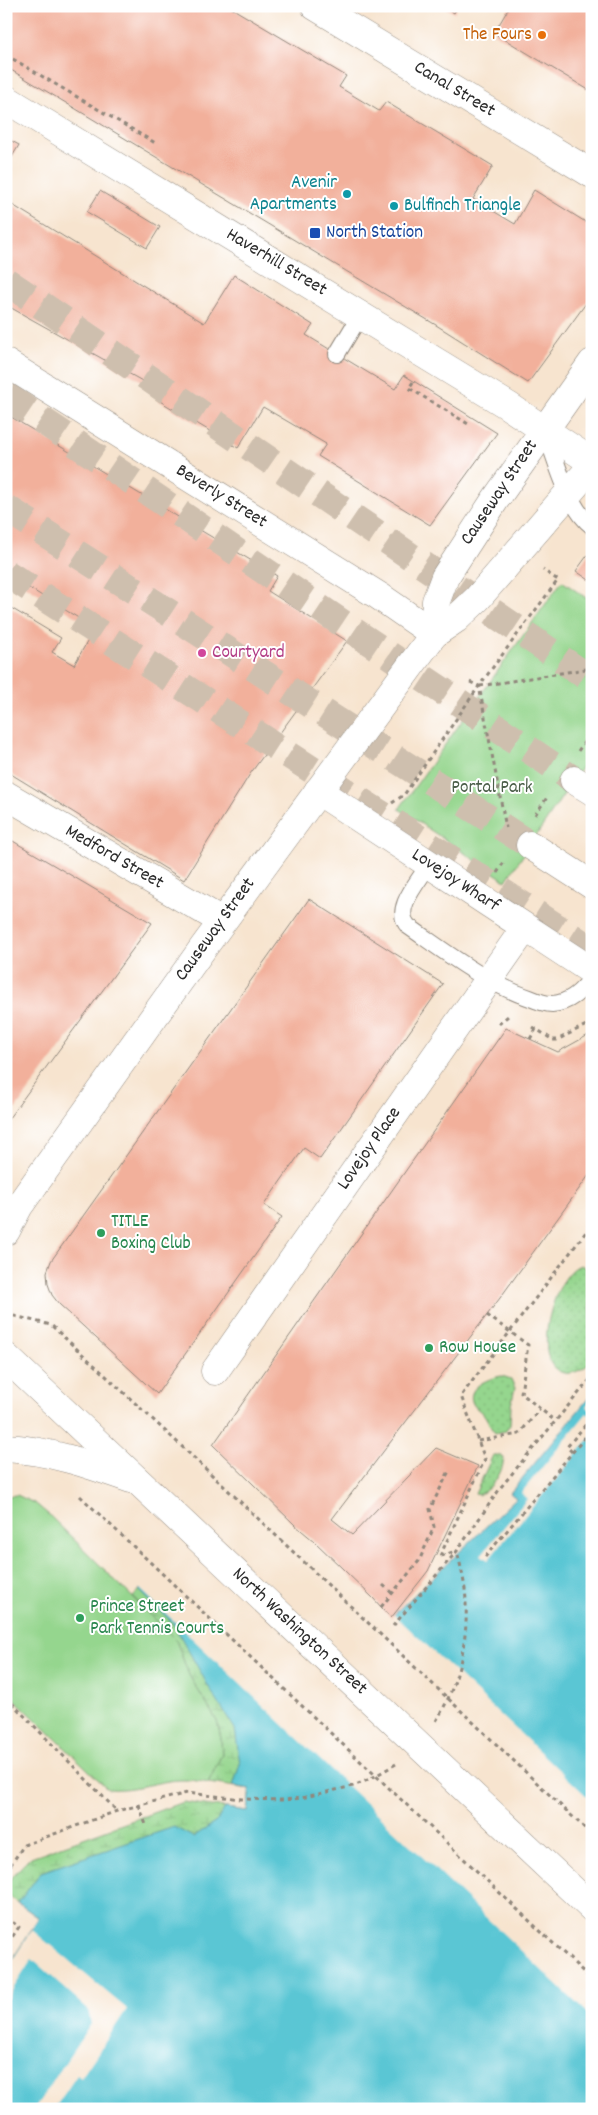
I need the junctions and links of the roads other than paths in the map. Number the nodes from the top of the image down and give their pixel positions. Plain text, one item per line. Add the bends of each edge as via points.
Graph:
1 (315, 6) edge
2 (6, 99) edge
3 (592, 174) edge
4 (361, 314) junction
5 (337, 354) dead end
6 (6, 363) edge
7 (592, 363) edge
8 (545, 428) junction
9 (592, 462) edge
10 (592, 466) edge
11 (569, 494) junction
12 (592, 526) edge
13 (434, 634) junction
14 (318, 791) junction
15 (6, 795) edge
16 (519, 839) tunnel mouth
17 (429, 864) junction
18 (592, 885) edge
19 (222, 921) junction
20 (525, 928) junction
21 (592, 971) edge
22 (592, 977) edge
23 (488, 981) junction
24 (6, 1231) edge
25 (6, 1357) edge
26 (215, 1371) dead end
27 (6, 1448) edge
28 (148, 1489) junction
29 (592, 1908) edge

1 - 3 main road, Canal Street
2 - 4 main road, Haverhill Street
4 - 5 lane
4 - 8 main road, Haverhill Street
6 - 13 main road, Beverly Street via 354,580
7 - 8 main road, Causeway Street
8 - 9 main road, Haverhill Street
8 - 11 lane
8 - 13 main road, Causeway Street via 445,577 436,601
10 - 11 main road, Causeway Street
11 - 12 lane
11 - 13 main road, Causeway Street via 478,599
13 - 14 main road, Causeway Street
14 - 17 main road, Lovejoy Wharf
14 - 19 main road, Causeway Street
15 - 19 main road, Medford Street
16 - 18 main road
17 - 20 main road, Lovejoy Wharf
17 - 23 lane via 404,905 404,922
19 - 24 main road, Causeway Street via 18,1206
20 - 21 main road, Lovejoy Wharf
20 - 23 main road, Lovejoy Place
22 - 23 lane via 575,995 550,1004
23 - 26 main road, Lovejoy Place
25 - 28 main road, North Washington Street
27 - 28 main road via 32,1450 96,1467
28 - 29 main road, North Washington Street

